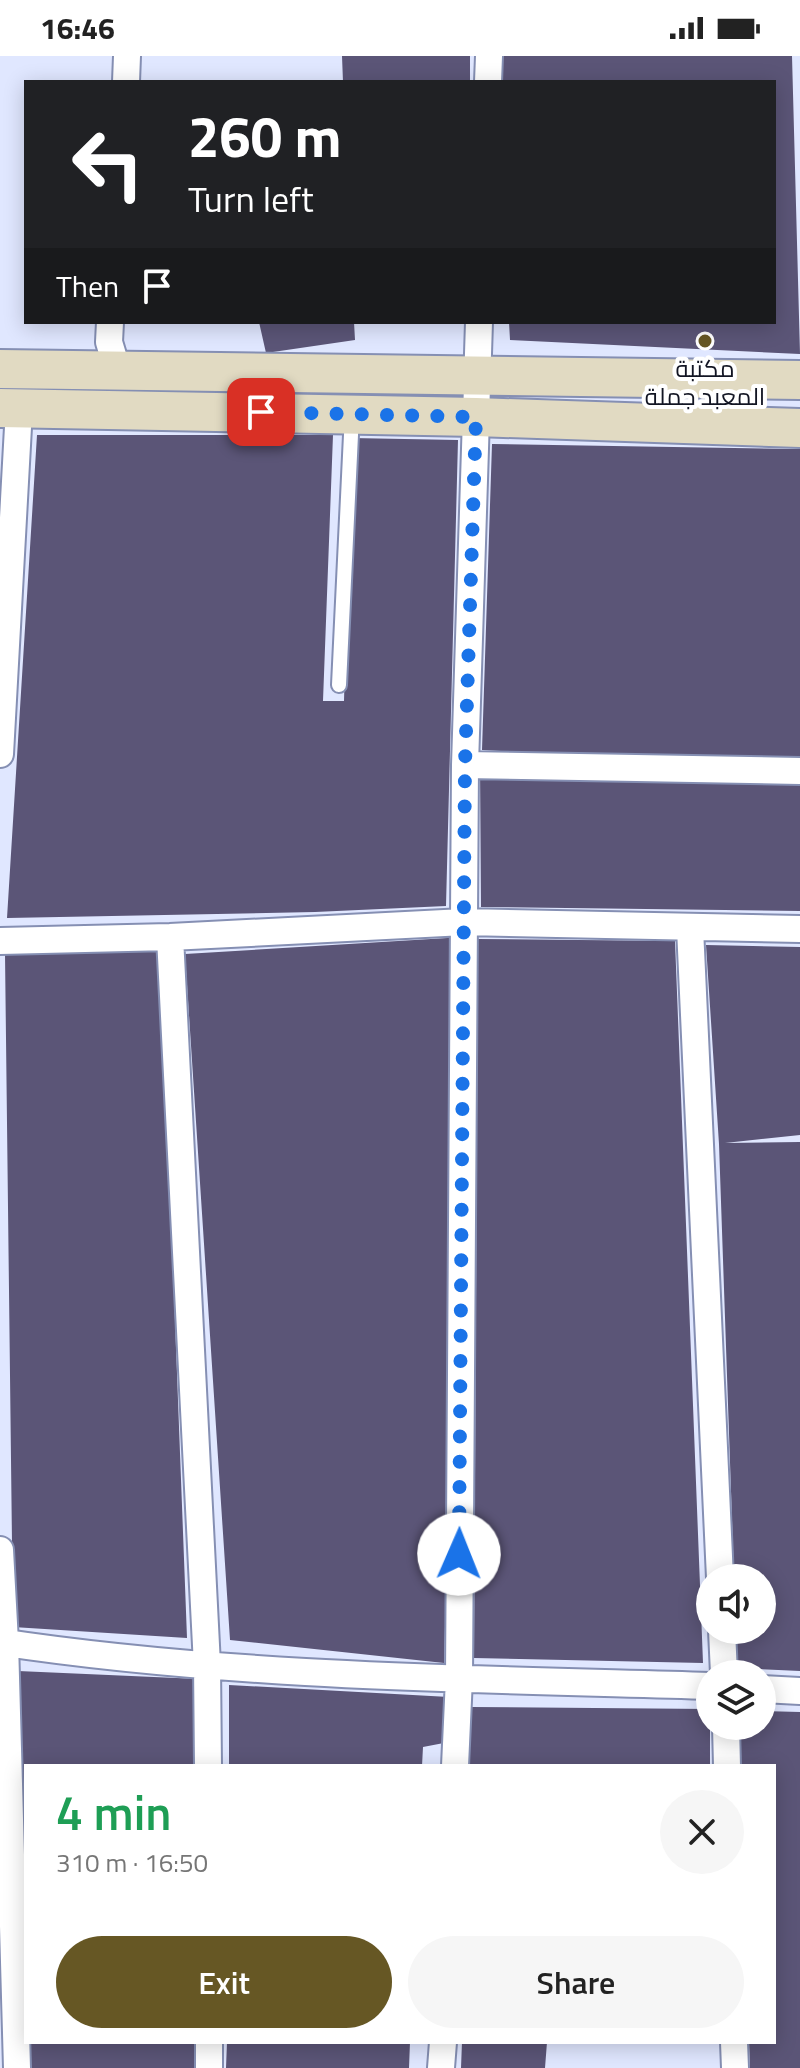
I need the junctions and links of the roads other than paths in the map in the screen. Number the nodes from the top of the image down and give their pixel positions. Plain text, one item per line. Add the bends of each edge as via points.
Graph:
1 (127, 56) edge
2 (489, 56) edge
3 (126, 80) edge
4 (488, 80) edge
5 (110, 324) edge
6 (479, 324) edge
7 (0, 369) edge
8 (118, 372) junction
9 (477, 375) junction
10 (800, 380) edge
11 (10, 409) edge
12 (352, 414) junction
13 (476, 417) junction
14 (800, 428) edge
15 (339, 685) dead end
16 (0, 754) edge
17 (465, 765) junction
18 (800, 771) edge
19 (464, 922) junction
20 (690, 928) junction
21 (800, 929) edge
22 (170, 937) junction
23 (0, 941) edge
24 (0, 1550) edge
25 (719, 1564) edge
26 (3, 1642) edge
27 (207, 1665) junction
28 (459, 1678) junction
29 (696, 1686) edge
30 (776, 1690) edge
31 (800, 1691) edge
32 (726, 1740) edge
33 (208, 1764) edge
34 (455, 1764) edge
35 (727, 1764) edge
36 (209, 2044) edge
37 (443, 2044) edge
38 (734, 2044) edge
39 (17, 2068) edge
40 (209, 2068) edge
41 (441, 2068) edge
42 (735, 2068) edge

1 - 3 street
2 - 4 street
5 - 8 street
6 - 9 street
7 - 8 main road
8 - 9 main road
9 - 10 main road
9 - 13 street
11 - 12 main road
11 - 16 street
12 - 13 main road
12 - 15 lane
13 - 14 main road
13 - 17 street
17 - 18 street
17 - 19 street
19 - 20 street
19 - 22 street
19 - 28 street
20 - 21 street
20 - 25 street
22 - 23 street
22 - 27 street
24 - 26 street
26 - 27 street
26 - 39 street
27 - 28 street
27 - 33 street
28 - 29 street
28 - 34 street
30 - 31 street
32 - 35 street
36 - 40 street
37 - 41 street
38 - 42 street

